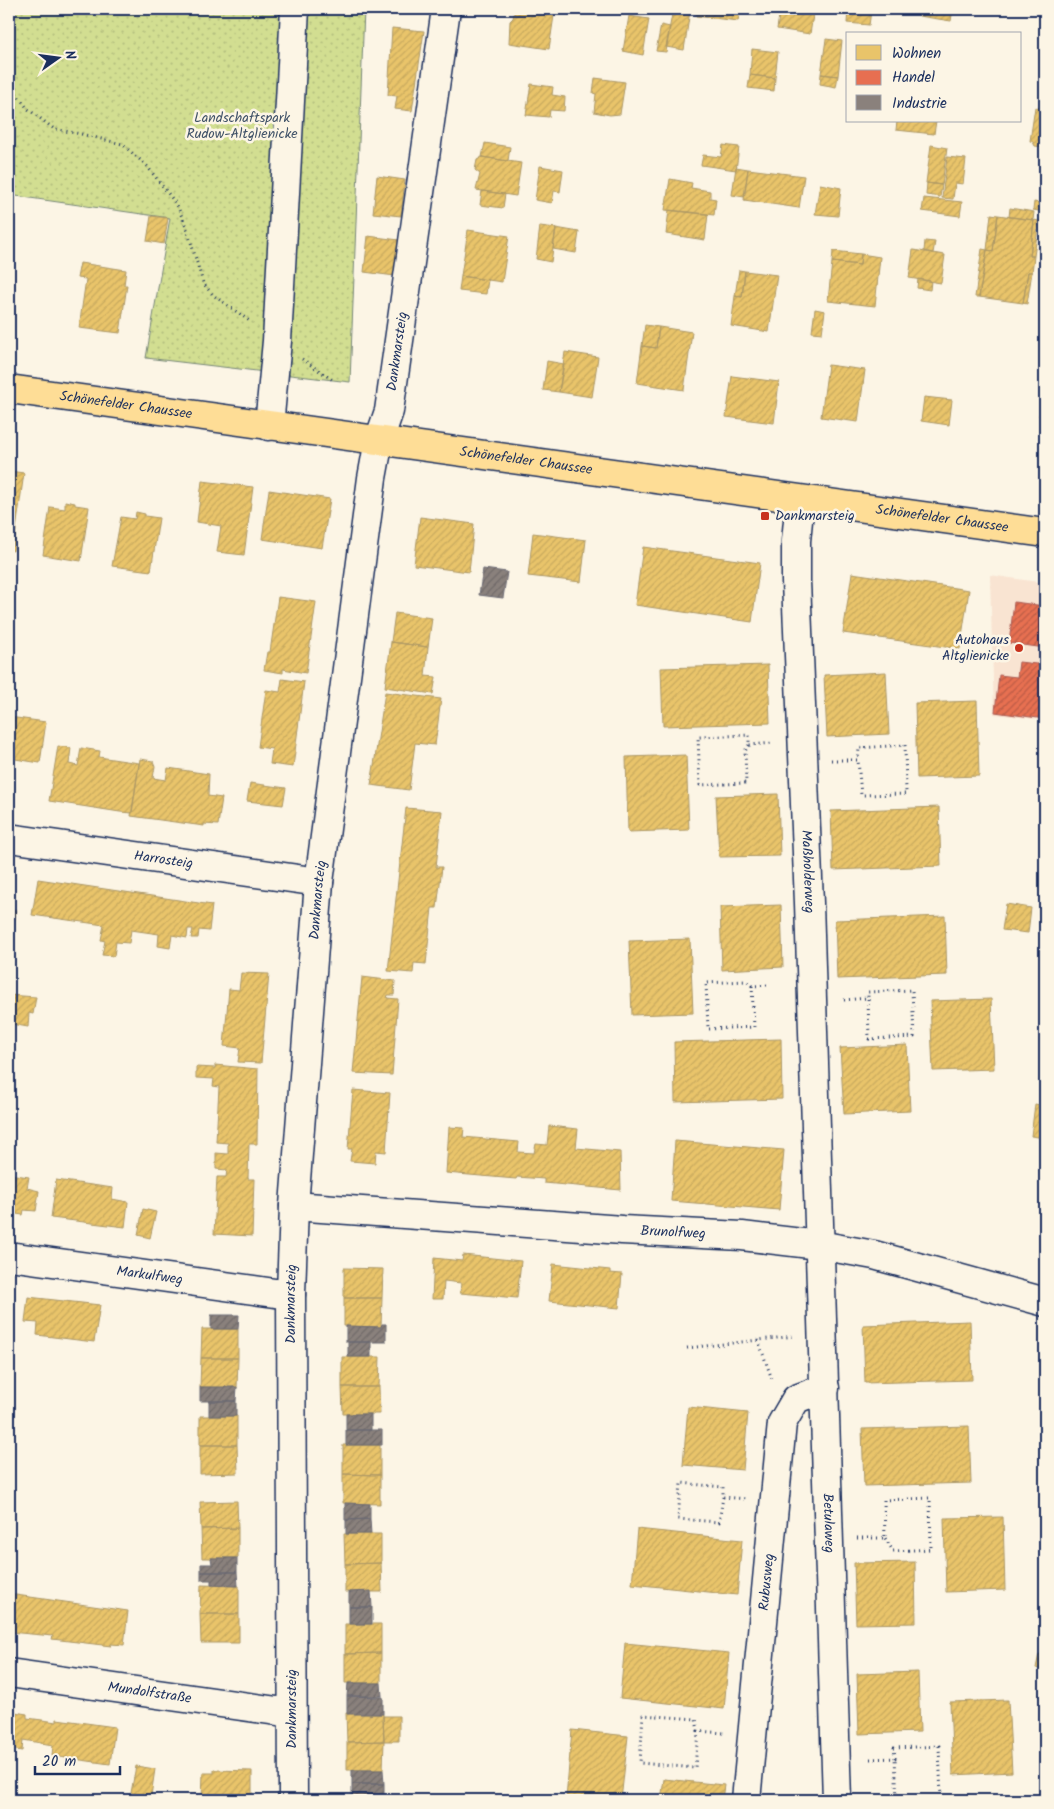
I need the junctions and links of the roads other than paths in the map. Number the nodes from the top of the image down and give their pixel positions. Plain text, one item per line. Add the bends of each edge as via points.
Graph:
1 (295, 9) edge
2 (446, 9) edge
3 (9, 389) edge
4 (269, 426) junction
5 (379, 440) junction
6 (800, 500) junction
7 (1045, 534) edge
8 (9, 838) edge
9 (319, 882) junction
10 (294, 1206) junction
11 (819, 1245) junction
12 (9, 1256) edge
13 (291, 1294) junction
14 (1045, 1302) edge
15 (825, 1388) junction
16 (9, 1673) edge
17 (292, 1710) junction
18 (293, 1800) edge
19 (746, 1800) edge
20 (837, 1800) edge

1 - 4 street
2 - 5 street, Dankmarsteig via 389,411
3 - 4 main road, Schönefelder Chaussee
4 - 5 main road, Schönefelder Chaussee
5 - 6 main road, Schönefelder Chaussee
5 - 9 street, Dankmarsteig
6 - 7 main road, Schönefelder Chaussee
6 - 11 street, Maßholderweg via 796,561
8 - 9 street, Harrosteig
9 - 10 street, Dankmarsteig
10 - 11 street, Brunolfweg via 742,1236
10 - 13 street, Dankmarsteig
11 - 14 street, Brunolfweg via 874,1255
11 - 15 street, Betulaweg
12 - 13 street, Markulfweg
13 - 17 street, Dankmarsteig
15 - 19 street, Rubusweg via 796,1399 782,1423
15 - 20 street, Betulaweg
16 - 17 street, Mundolfstraße via 277,1711
17 - 18 street, Dankmarsteig

